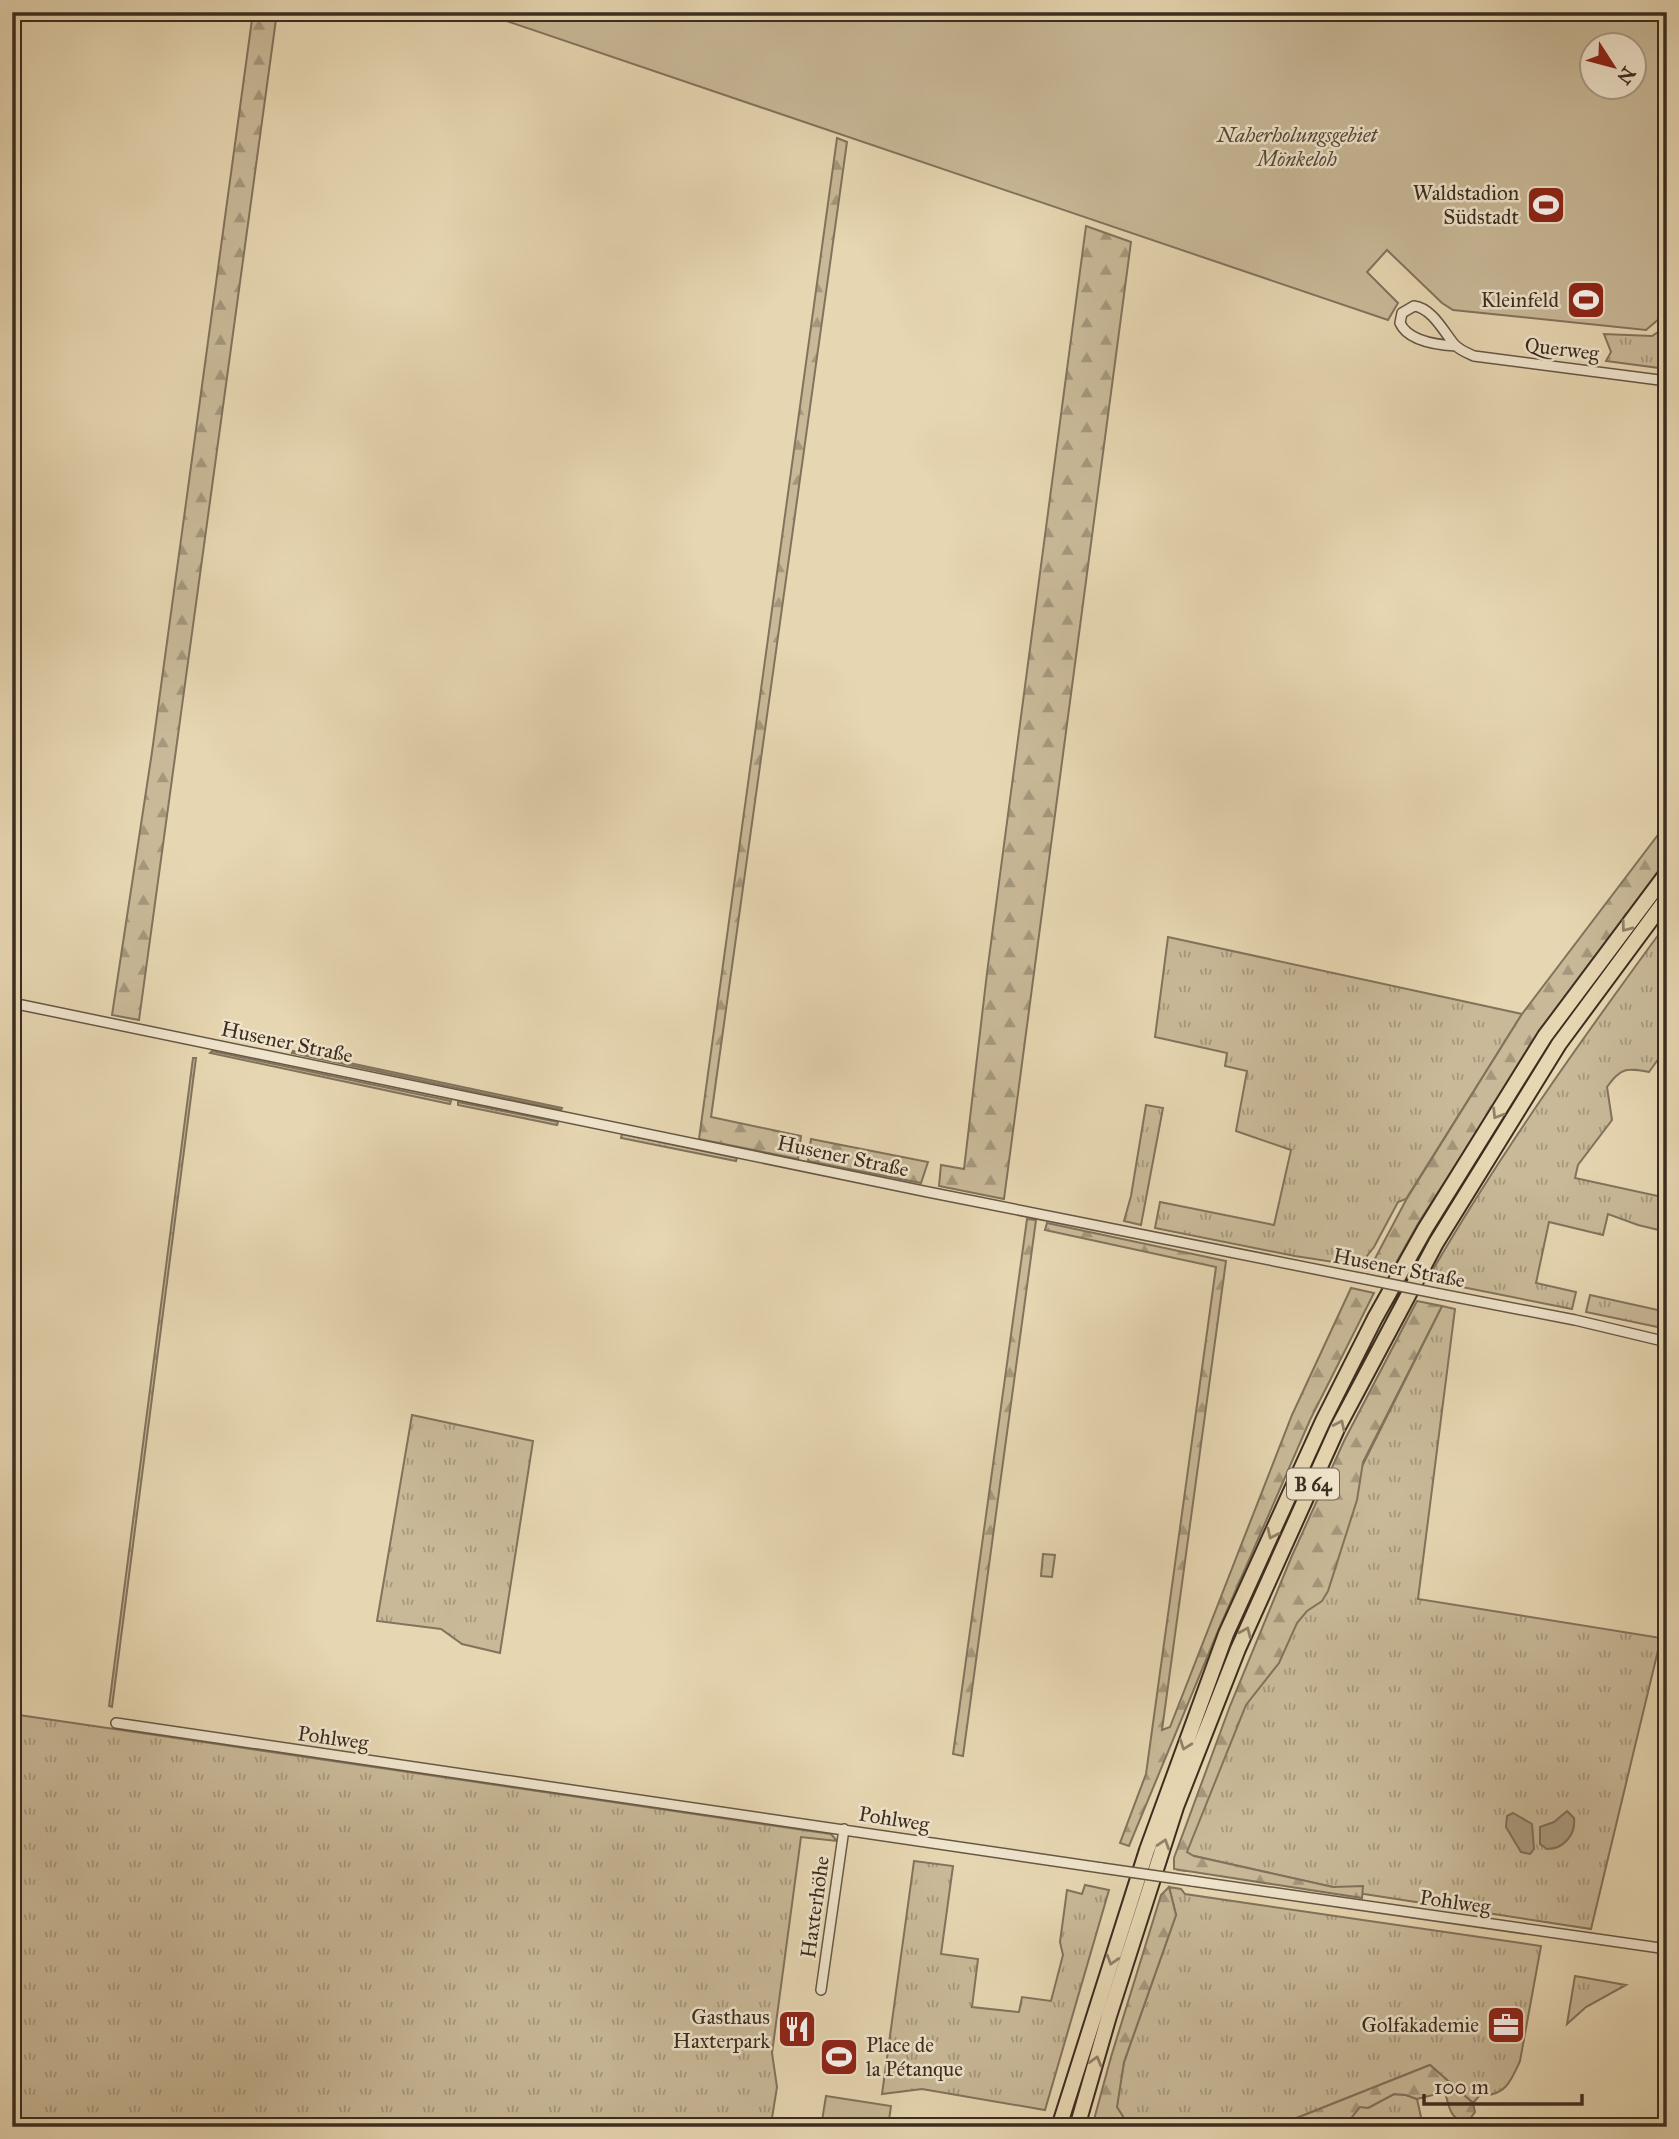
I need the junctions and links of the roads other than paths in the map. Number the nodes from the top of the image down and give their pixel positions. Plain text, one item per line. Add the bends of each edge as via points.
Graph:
1 (1456, 346) junction
2 (1667, 381) edge
3 (1667, 873) edge
4 (1667, 898) edge
5 (12, 1003) edge
6 (1667, 1342) edge
7 (116, 1723) dead end
8 (844, 1829) junction
9 (1667, 1949) edge
10 (821, 1990) dead end
11 (1059, 2127) edge
12 (1077, 2127) edge

1 - 1 street, Querweg via 1424,309 1414,306 1402,313 1400,323 1405,332
1 - 2 street, Querweg via 1487,359
3 -> 11 highway, B 64 via 1545,1036 1425,1229 1323,1421 1226,1634 1147,1850
12 -> 4 highway, B 64 via 1176,1807 1238,1649 1337,1429 1436,1244 1559,1044
5 - 6 street, Husener Straße, bridge
7 - 8 street, Pohlweg
8 - 9 street, Pohlweg, bridge
8 - 10 street, Haxterhöhe

